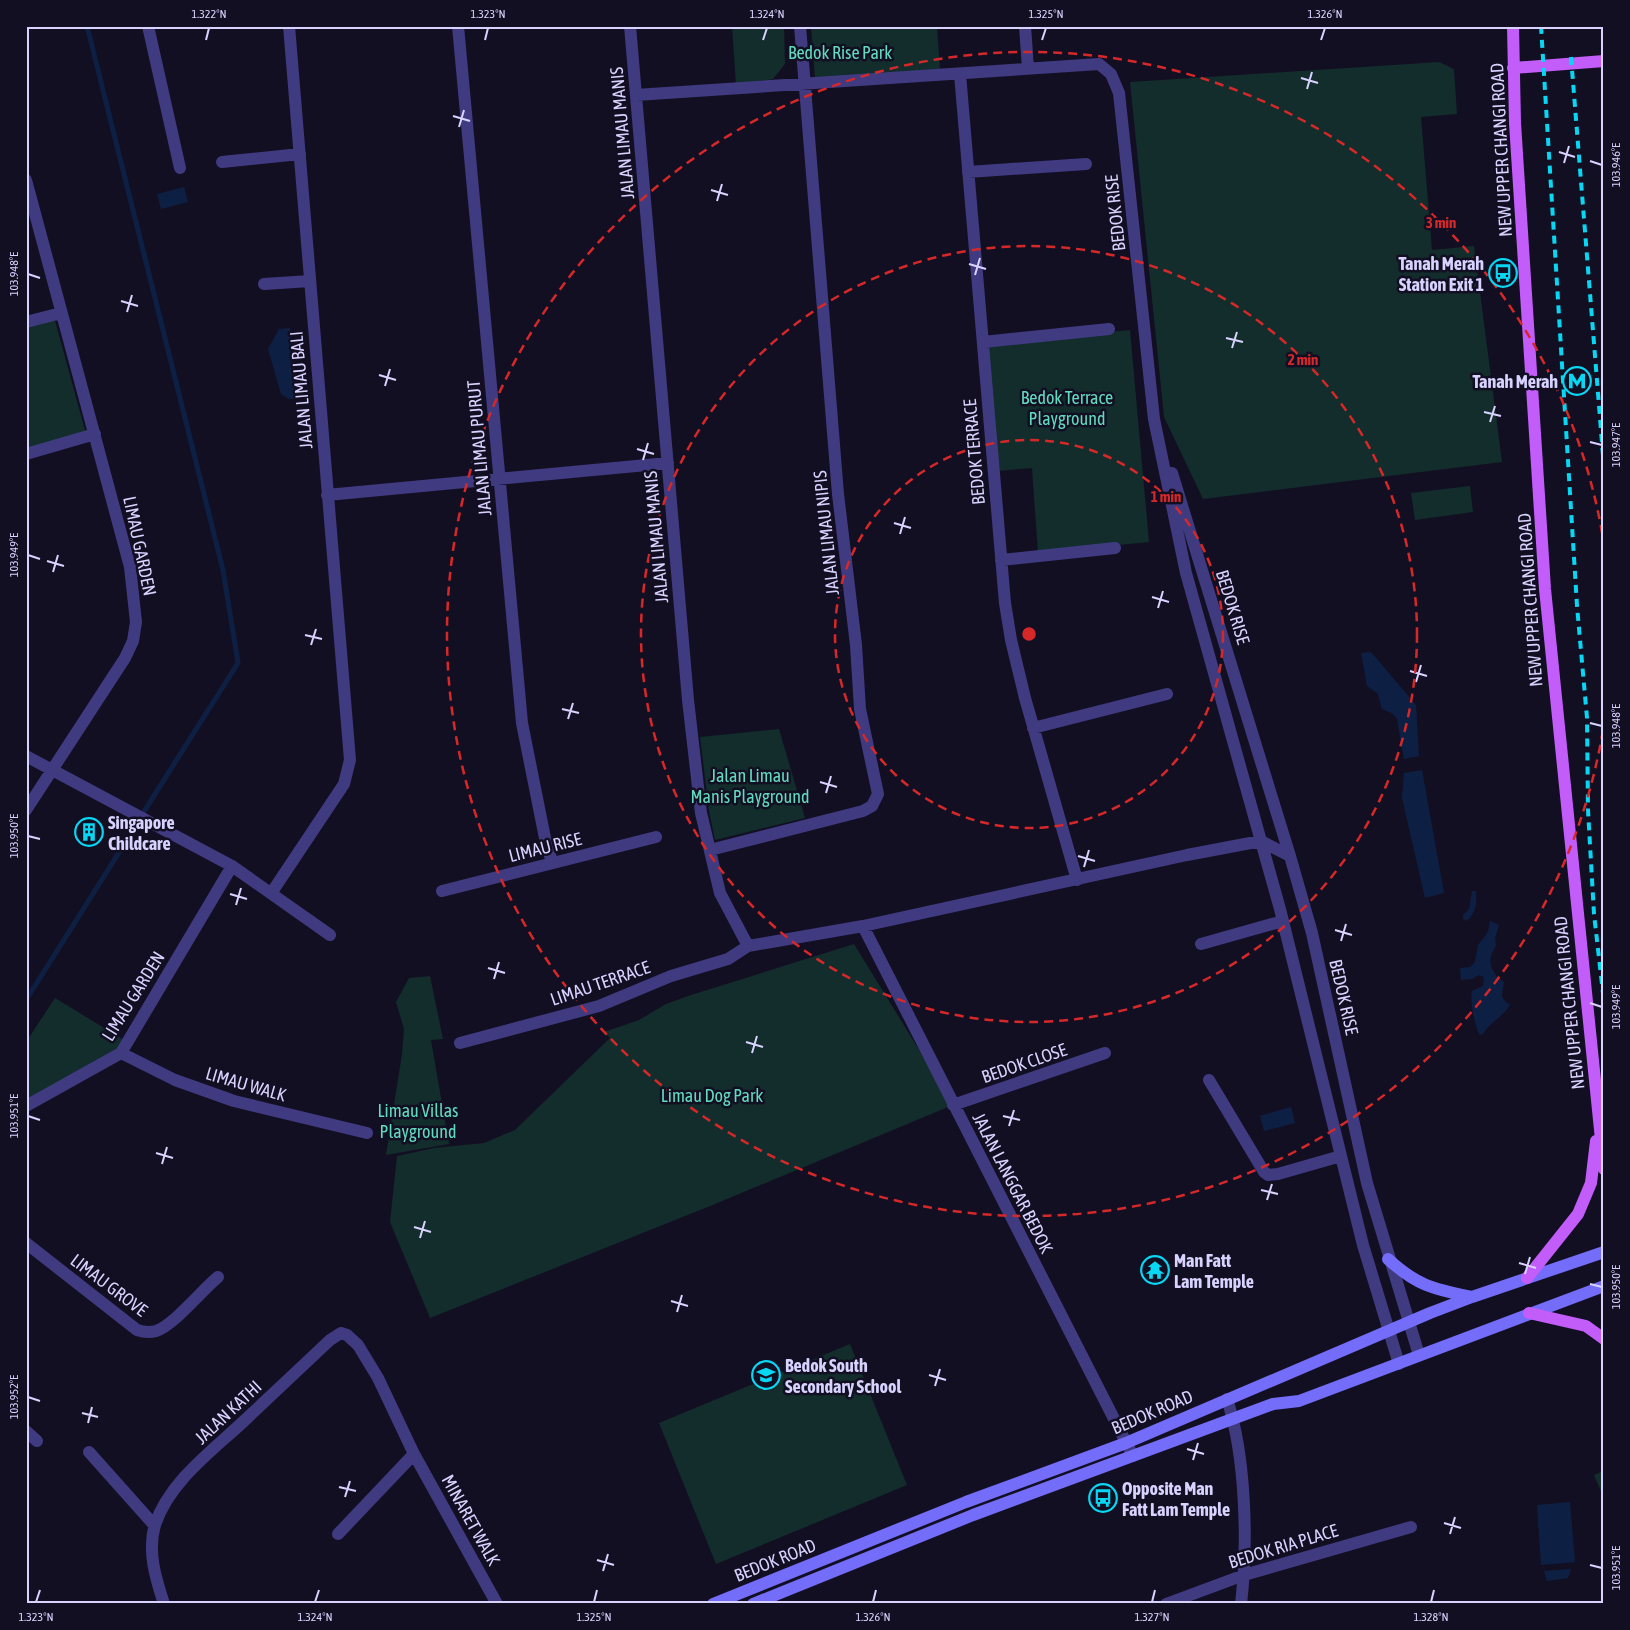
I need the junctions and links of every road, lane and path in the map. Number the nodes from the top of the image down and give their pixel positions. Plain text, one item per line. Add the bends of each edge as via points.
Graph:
1 (148, 26) edge
2 (289, 26) edge
3 (458, 26) edge
4 (630, 26) edge
5 (800, 26) edge
6 (1025, 26) edge
7 (1513, 26) edge
8 (1604, 61) edge
9 (1513, 68) junction
10 (1028, 69) junction
11 (960, 74) junction
12 (805, 84) junction
13 (636, 94) junction
14 (300, 154) junction
15 (222, 162) dead end
16 (1086, 164) dead end
17 (180, 168) dead end
18 (968, 172) junction
19 (26, 180) edge
20 (310, 281) junction
21 (264, 284) dead end
22 (62, 313) junction
23 (26, 322) edge
24 (1109, 329) dead end
25 (983, 342) junction
26 (1154, 419) junction
27 (94, 434) junction
28 (26, 454) edge
29 (668, 463) junction
30 (499, 479) junction
31 (327, 495) junction
32 (1115, 548) dead end
33 (1001, 560) junction
34 (1201, 563) junction
35 (1190, 585) junction
36 (1167, 694) dead end
37 (1033, 728) junction
38 (26, 756) edge
39 (53, 770) junction
40 (26, 810) edge
41 (656, 837) dead end
42 (1261, 841) junction
43 (710, 850) junction
44 (1290, 856) junction
45 (553, 862) junction
46 (232, 866) junction
47 (1077, 880) junction
48 (442, 891) dead end
49 (272, 892) junction
50 (1283, 921) junction
51 (863, 926) junction
52 (330, 935) dead end
53 (1201, 944) dead end
54 (748, 946) junction
55 (460, 1043) dead end
56 (121, 1053) junction
57 (1105, 1053) dead end
58 (1208, 1080) dead end
59 (953, 1105) junction
60 (26, 1106) edge
61 (1599, 1116) junction
62 (367, 1133) dead end
63 (1341, 1156) junction
64 (1604, 1169) edge
65 (26, 1243) edge
66 (1604, 1252) edge
67 (1388, 1259) junction
68 (218, 1277) dead end
69 (1527, 1278) junction
70 (1604, 1286) edge
71 (1472, 1297) junction
72 (1528, 1313) junction
73 (1408, 1322) junction
74 (1387, 1330) junction
75 (339, 1334) joint
76 (1604, 1340) edge
77 (1420, 1355) junction
78 (1399, 1364) junction
79 (1227, 1399) junction
80 (1234, 1419) junction
81 (26, 1431) edge
82 (37, 1441) dead end
83 (1126, 1442) junction
84 (89, 1452) dead end
85 (414, 1454) junction
86 (1134, 1456) junction
87 (155, 1526) junction
88 (1411, 1527) dead end
89 (338, 1534) dead end
90 (1244, 1574) junction
91 (728, 1601) edge
92 (164, 1604) edge
93 (497, 1604) edge
94 (713, 1604) edge
95 (753, 1604) edge
96 (1166, 1604) edge
97 (1241, 1604) edge

1 - 17 street
2 - 14 street, JALAN LIMAU BALI
3 - 30 street, JALAN LIMAU PURUT
4 - 13 street, JALAN LIMAU MANIS
5 - 12 street
6 - 10 street
7 - 9 main road, NEW UPPER CHANGI ROAD
8 - 9 main road
9 - 61 main road, NEW UPPER CHANGI ROAD via 1545,589
10 - 11 street
10 - 26 street, BEDOK RISE via 1099,64 1111,74 1120,93
11 - 12 street
11 - 18 street, BEDOK TERRACE
12 - 13 street
12 - 43 street, JALAN LIMAU NIPIS via 838,494 856,645 860,709 878,794 872,806 863,811
13 - 29 street, JALAN LIMAU MANIS
14 - 15 street
14 - 20 street, JALAN LIMAU BALI
16 - 18 street
18 - 25 street, BEDOK TERRACE
19 - 22 street, LIMAU GARDEN
20 - 21 street
20 - 31 street, JALAN LIMAU BALI
22 - 23 street
22 - 27 street, LIMAU GARDEN
24 - 25 street
25 - 33 street, BEDOK TERRACE
26 - 34 street, BEDOK RISE
26 - 35 street, BEDOK RISE
27 - 28 street
27 - 39 street, LIMAU GARDEN via 130,567 136,622 133,641 125,658
29 - 30 street
29 - 43 street, JALAN LIMAU MANIS via 688,700 701,813
30 - 31 street
30 - 45 street, JALAN LIMAU PURUT via 522,723 547,848
31 - 49 street, JALAN LIMAU BALI via 350,760 344,784
32 - 33 street
33 - 37 street, BEDOK TERRACE via 1011,640
34 - 35 street, BEDOK RISE via 1192,570
34 - 44 street, BEDOK RISE
35 - 42 street, BEDOK RISE
36 - 37 street
37 - 47 street, BEDOK TERRACE
38 - 39 street
39 - 40 street, LIMAU GARDEN
39 - 46 street
41 - 45 street, LIMAU RISE
42 - 44 street
42 - 47 street
42 - 50 street, BEDOK RISE
43 - 54 street, JALAN LIMAU MANIS via 720,893
44 - 67 street, BEDOK RISE via 1312,933 1367,1183
45 - 48 street, LIMAU RISE
46 - 49 street
46 - 56 street, LIMAU GARDEN
47 - 51 street
49 - 52 street
50 - 53 street
50 - 63 street, BEDOK RISE
51 - 54 street
51 - 59 street, JALAN LANGGAR BEDOK
54 - 55 street, LIMAU TERRACE via 728,959 671,976 598,1006
56 - 60 street, LIMAU GARDEN
56 - 62 street, LIMAU WALK via 175,1080 234,1101
57 - 59 street, BEDOK CLOSE
58 - 63 street via 1268,1175
59 - 83 street, JALAN LANGGAR BEDOK
61 - 64 main road, NEW UPPER CHANGI ROAD
61 - 69 main road via 1591,1183 1578,1214
63 - 74 street, BEDOK RISE
65 - 68 street, LIMAU GROVE via 137,1330 147,1332 156,1331 171,1322
66 - 69 main road, BEDOK ROAD
67 - 71 main road via 1424,1286
67 - 73 street, BEDOK RISE
69 - 71 main road, BEDOK ROAD
70 - 72 main road, BEDOK ROAD
71 - 73 main road, BEDOK ROAD
72 - 76 main road via 1586,1326
72 - 77 main road, BEDOK ROAD
73 - 74 main road, BEDOK ROAD
73 - 77 street, BEDOK RISE
74 - 78 street, BEDOK RISE
74 - 79 main road, BEDOK ROAD via 1294,1373
75 - 85 street, MINARET WALK via 351,1338 364,1355
75 - 87 street, JALAN KATHI via 195,1467 165,1504
77 - 78 main road, BEDOK ROAD
78 - 80 main road, BEDOK ROAD via 1298,1401 1273,1404
79 - 80 street
79 - 83 main road, BEDOK ROAD
80 - 86 main road, BEDOK ROAD
80 - 90 street via 1243,1492
81 - 82 street
83 - 86 street, JALAN LANGGAR BEDOK
83 - 91 main road, BEDOK ROAD via 966,1502
84 - 87 street
85 - 89 street
85 - 93 street, MINARET WALK
86 - 95 main road, BEDOK ROAD via 973,1515
87 - 92 street, JALAN KATHI via 153,1567
88 - 90 street, BEDOK RIA PLACE
90 - 96 street, BEDOK RIA PLACE
90 - 97 street
91 - 94 main road, BEDOK ROAD

